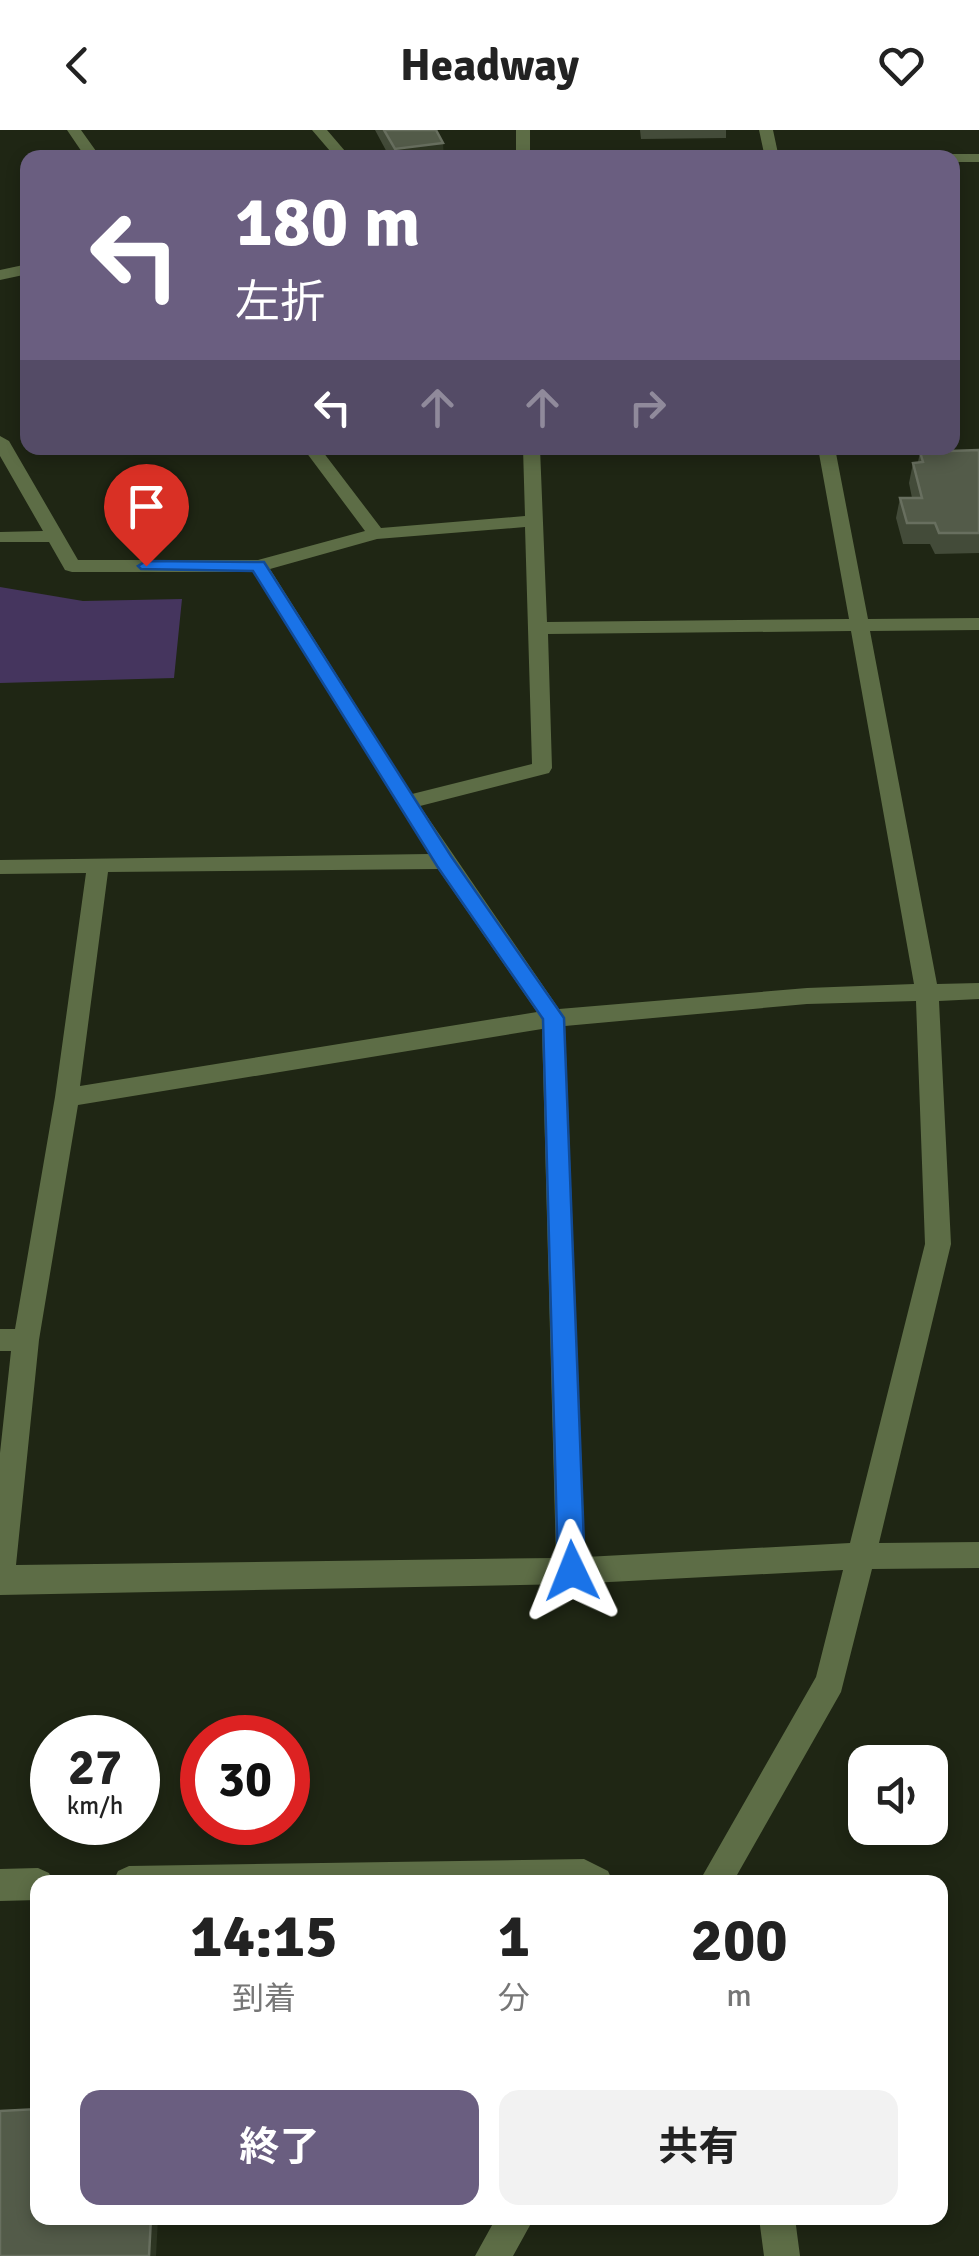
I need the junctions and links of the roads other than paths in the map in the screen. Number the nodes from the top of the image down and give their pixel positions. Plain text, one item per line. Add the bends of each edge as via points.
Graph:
1 (319, 130) edge
2 (337, 150) edge
3 (0, 441) edge
4 (316, 455) edge
5 (532, 455) edge
6 (828, 455) edge
7 (534, 520) junction
8 (376, 534) junction
9 (53, 536) junction
10 (0, 537) edge
11 (258, 566) junction
12 (979, 624) edge
13 (861, 625) junction
14 (538, 628) junction
15 (408, 802) junction
16 (444, 861) junction
17 (98, 866) junction
18 (0, 868) edge
19 (928, 991) junction
20 (979, 991) edge
21 (553, 1018) junction
22 (67, 1097) junction
23 (13, 1340) edge
24 (979, 1555) edge
25 (862, 1556) junction
26 (572, 1571) junction
27 (0, 1581) edge
28 (735, 1867) edge
29 (30, 1884) edge
30 (0, 1885) edge
31 (512, 2225) edge
32 (778, 2225) edge
33 (493, 2256) edge
34 (782, 2256) edge

1 - 2 street
3 - 9 street
4 - 8 street
5 - 7 street
6 - 13 street
7 - 8 street
7 - 14 street
8 - 11 street
9 - 10 street
9 - 11 street via 72,566
11 - 15 street
12 - 13 street
13 - 14 street
13 - 19 street
14 - 15 street via 542,768
15 - 16 street
16 - 17 street
16 - 21 street
17 - 18 street
17 - 22 street
19 - 20 street
19 - 21 street
19 - 25 street via 938,1244
21 - 22 street
21 - 26 street
22 - 23 street
23 - 27 street
24 - 25 street
25 - 26 street
25 - 28 street via 830,1682
26 - 27 street
29 - 30 street
31 - 33 street
32 - 34 street

